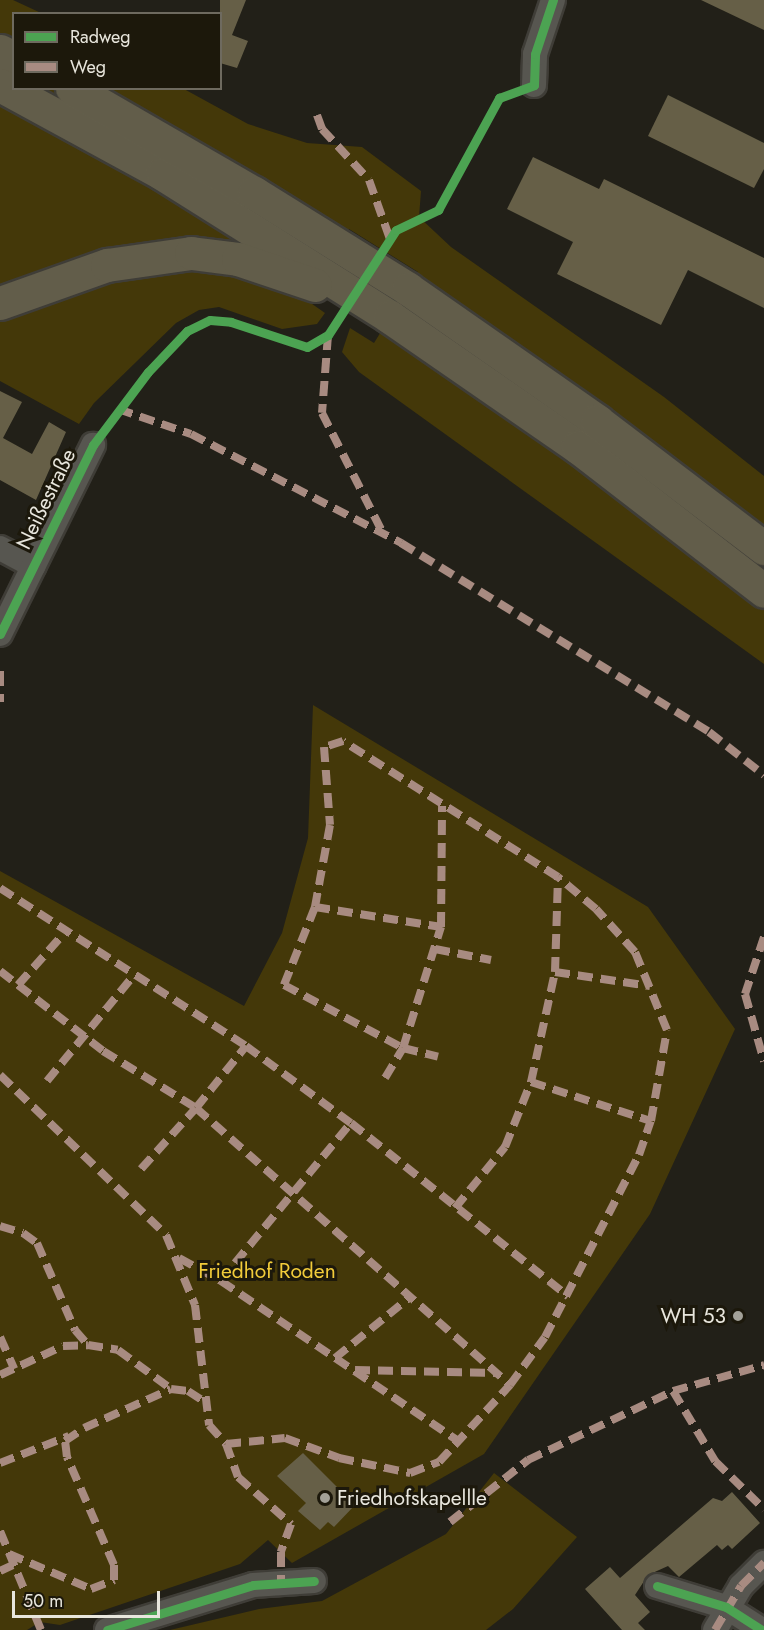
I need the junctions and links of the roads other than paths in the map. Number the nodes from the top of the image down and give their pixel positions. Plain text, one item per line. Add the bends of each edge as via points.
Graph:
1 (553, 0) edge
2 (0, 85) edge
3 (534, 85) dead end
4 (75, 90) edge
5 (318, 279) junction
6 (0, 303) edge
7 (93, 445) dead end
8 (0, 548) edge
9 (764, 548) edge
10 (34, 566) junction
11 (764, 591) edge
12 (0, 634) edge
13 (764, 1563) edge
14 (314, 1581) dead end
15 (657, 1586) dead end
16 (726, 1607) junction
17 (107, 1630) edge
18 (715, 1630) edge
19 (762, 1630) edge

1 - 3 street via 535,54
2 - 5 highway via 163,174
4 - 9 highway via 339,244 408,289 597,421
5 - 6 highway via 238,259 180,254 107,265
5 - 11 highway via 461,366 578,447
7 - 10 street, Neißestraße
8 - 10 street
10 - 12 street, Neißestraße
13 - 16 street
14 - 17 street via 253,1585
15 - 16 street
16 - 18 street
16 - 19 street

